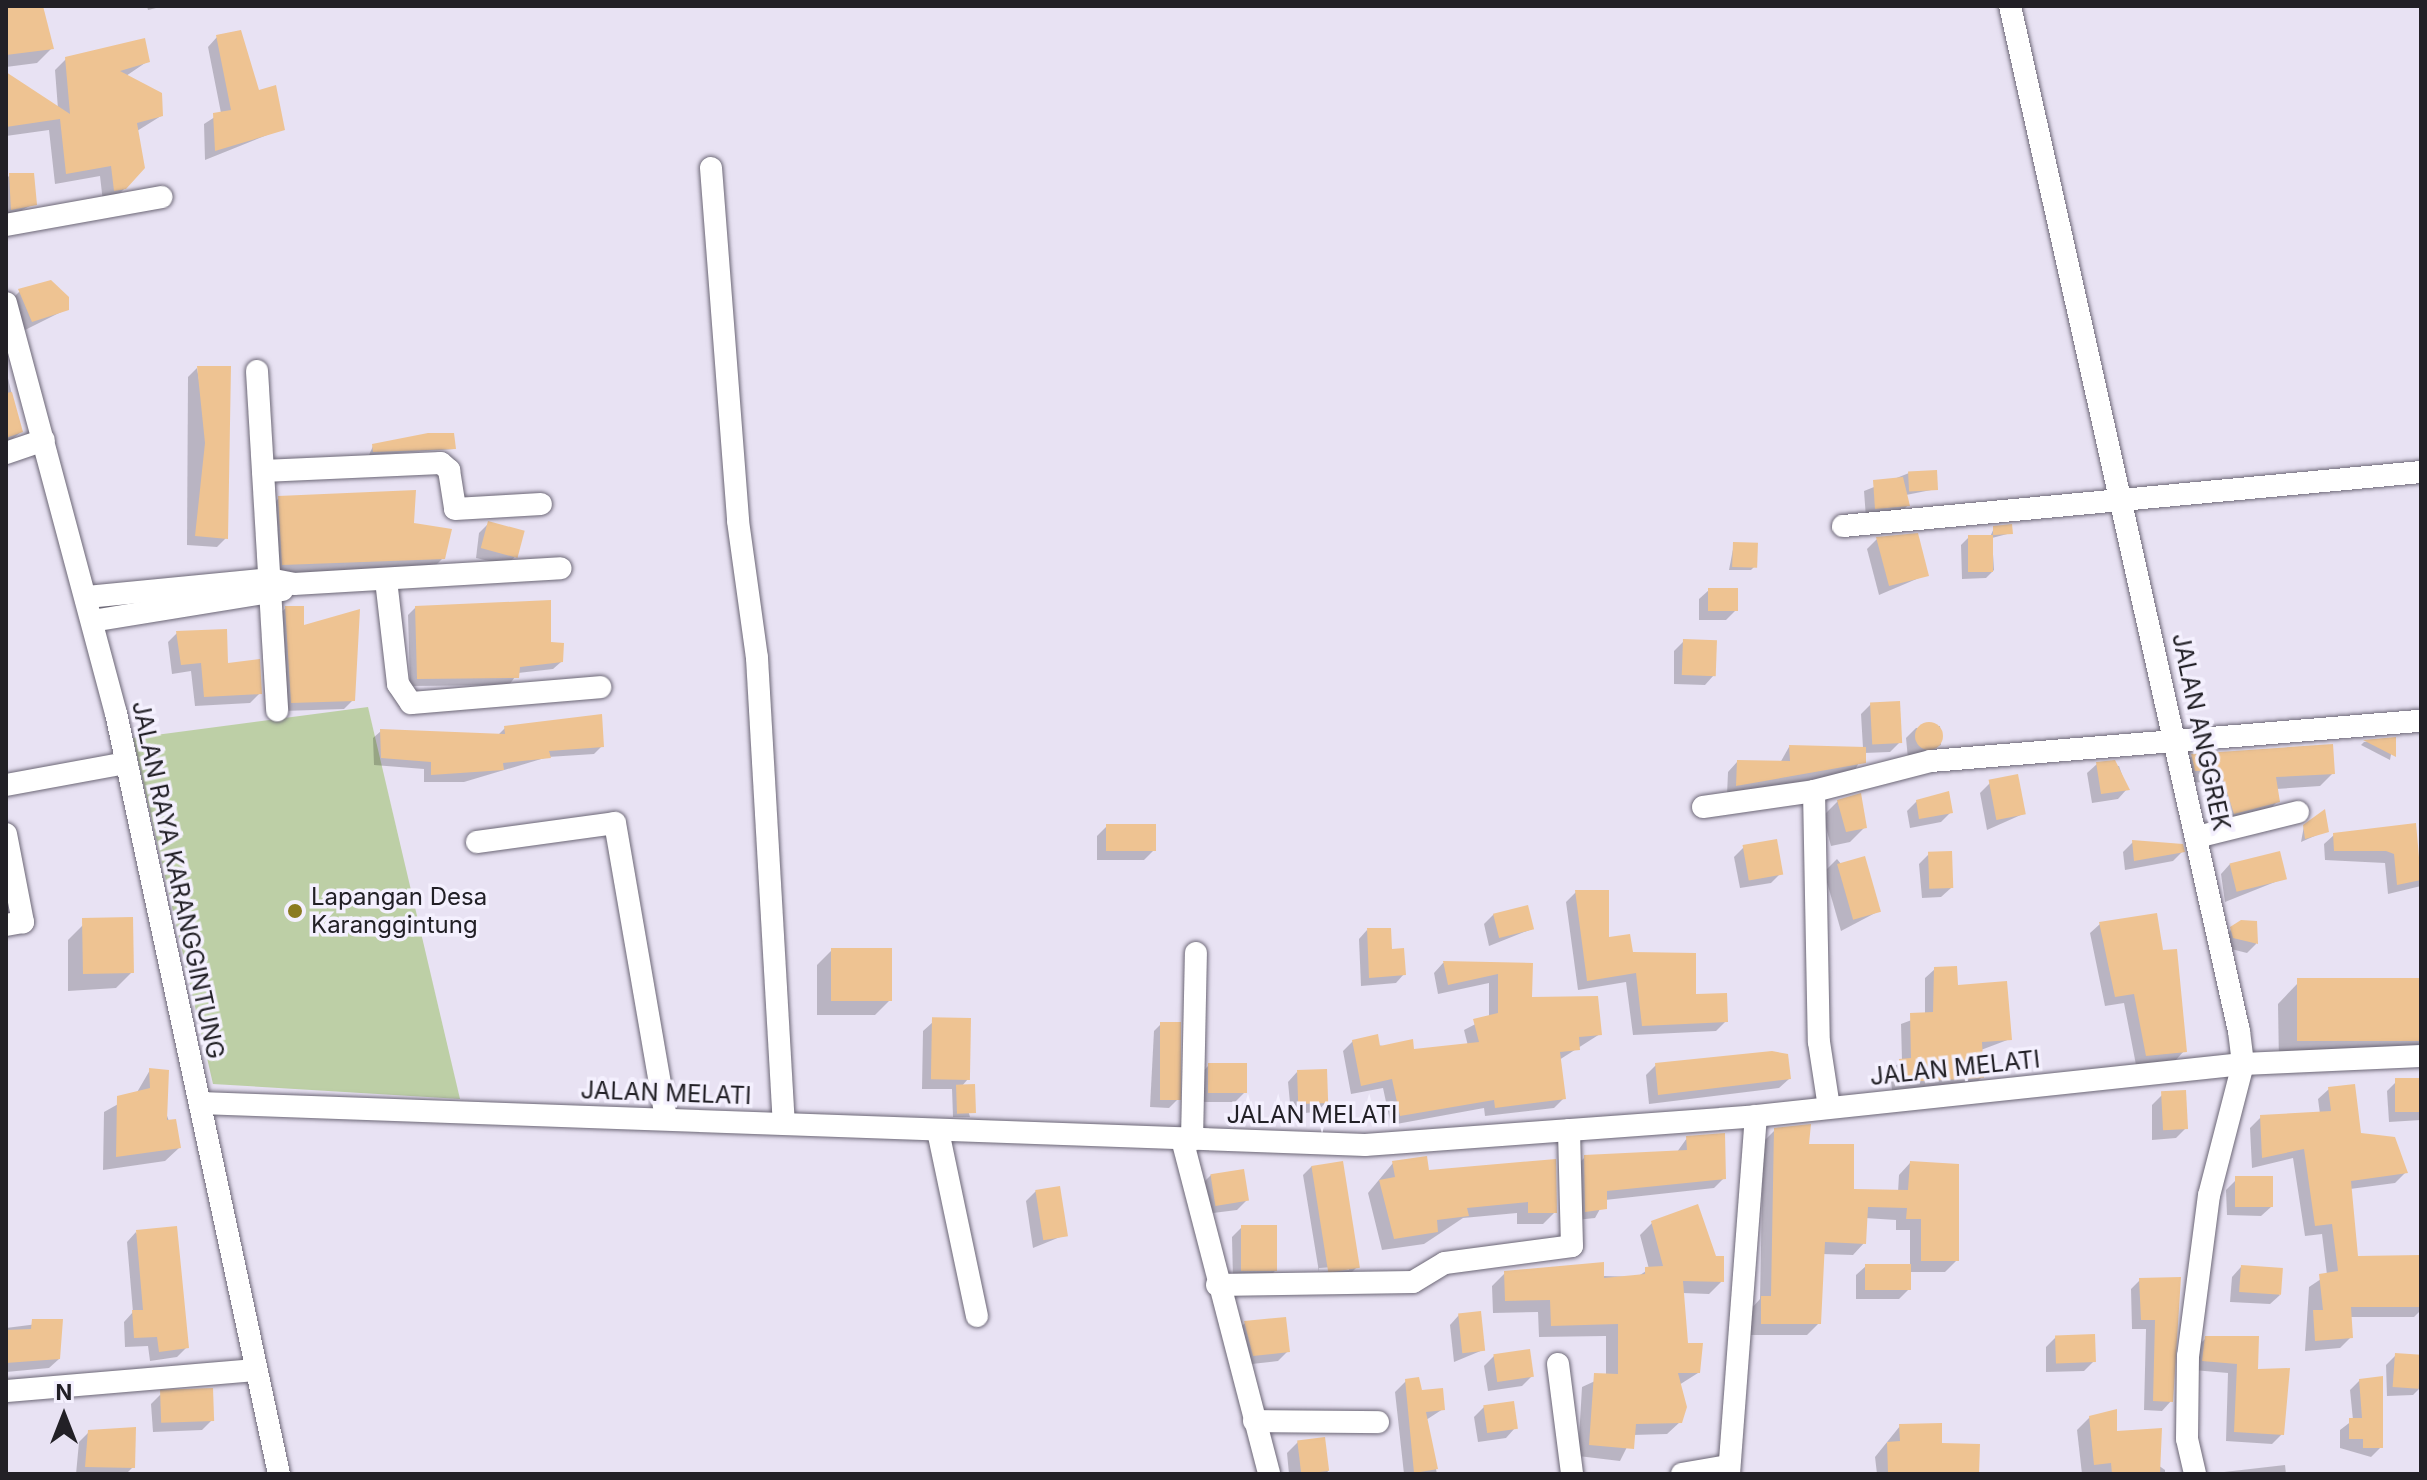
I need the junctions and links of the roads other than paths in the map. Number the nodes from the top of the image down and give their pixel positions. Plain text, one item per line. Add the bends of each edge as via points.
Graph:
1 (2010, 6) edge
2 (711, 168) dead end
3 (161, 197) dead end
4 (6, 225) edge
5 (8, 314) edge
6 (257, 371) dead end
7 (44, 440) junction
8 (6, 453) edge
9 (263, 471) junction
10 (2421, 472) edge
11 (2124, 497) junction
12 (541, 504) dead end
13 (1843, 526) dead end
14 (561, 568) dead end
15 (386, 580) junction
16 (270, 588) junction
17 (87, 597) junction
18 (92, 621) junction
19 (600, 687) dead end
20 (277, 710) dead end
21 (2421, 721) edge
22 (2176, 743) junction
23 (126, 763) junction
24 (6, 785) edge
25 (1814, 791) junction
26 (1703, 807) dead end
27 (2298, 812) dead end
28 (6, 834) edge
29 (2197, 837) junction
30 (477, 842) dead end
31 (6, 925) edge
32 (1196, 953) dead end
33 (2421, 1056) edge
34 (2243, 1064) junction
35 (200, 1103) junction
36 (1829, 1107) junction
37 (1756, 1116) junction
38 (666, 1119) junction
39 (784, 1123) junction
40 (1569, 1130) junction
41 (938, 1131) junction
42 (1187, 1140) junction
43 (1217, 1285) junction
44 (977, 1316) dead end
45 (1558, 1364) dead end
46 (256, 1370) junction
47 (6, 1391) edge
48 (1254, 1421) junction
49 (1378, 1422) dead end
50 (1729, 1470) edge
51 (279, 1474) edge
52 (1269, 1474) edge
53 (1572, 1474) edge
54 (1682, 1474) edge
55 (2195, 1474) edge

1 - 11 street, JALAN ANGGREK
2 - 39 street via 738,521 757,658
3 - 4 street
5 - 7 street, JALAN RAYA KARANGGINTUNG
6 - 9 street
7 - 8 street
7 - 17 street, JALAN RAYA KARANGGINTUNG
9 - 12 street via 441,463 455,509
9 - 16 street
10 - 11 street
11 - 13 street
11 - 22 street, JALAN ANGGREK
14 - 15 street
15 - 16 street
15 - 19 street via 398,684 411,703
16 - 17 street
16 - 18 street
16 - 20 street
17 - 18 street, JALAN RAYA KARANGGINTUNG
18 - 23 street, JALAN RAYA KARANGGINTUNG
21 - 22 street
22 - 25 street via 1931,761
22 - 29 street, JALAN ANGGREK
23 - 24 street
23 - 35 street, JALAN RAYA KARANGGINTUNG
25 - 26 street
25 - 36 street via 1819,1042
27 - 29 street
28 - 31 street via 23,922
29 - 34 street, JALAN ANGGREK
30 - 38 street via 615,823
32 - 42 street
33 - 34 street, JALAN MELATI
34 - 36 street, JALAN MELATI
34 - 55 street, JALAN ANGGREK via 2209,1195 2188,1356 2187,1439
35 - 38 street, JALAN MELATI
35 - 46 street, JALAN RAYA KARANGGINTUNG
36 - 37 street, JALAN MELATI
37 - 40 street, JALAN MELATI
37 - 50 street
38 - 39 street, JALAN MELATI
39 - 41 street, JALAN MELATI
40 - 42 street, JALAN MELATI via 1365,1145
40 - 43 street via 1572,1246 1445,1263 1413,1282
41 - 42 street, JALAN MELATI
41 - 44 street
42 - 43 street
43 - 48 street
45 - 53 street
46 - 47 street
46 - 51 street, JALAN RAYA KARANGGINTUNG
48 - 49 street
48 - 52 street
50 - 54 street

